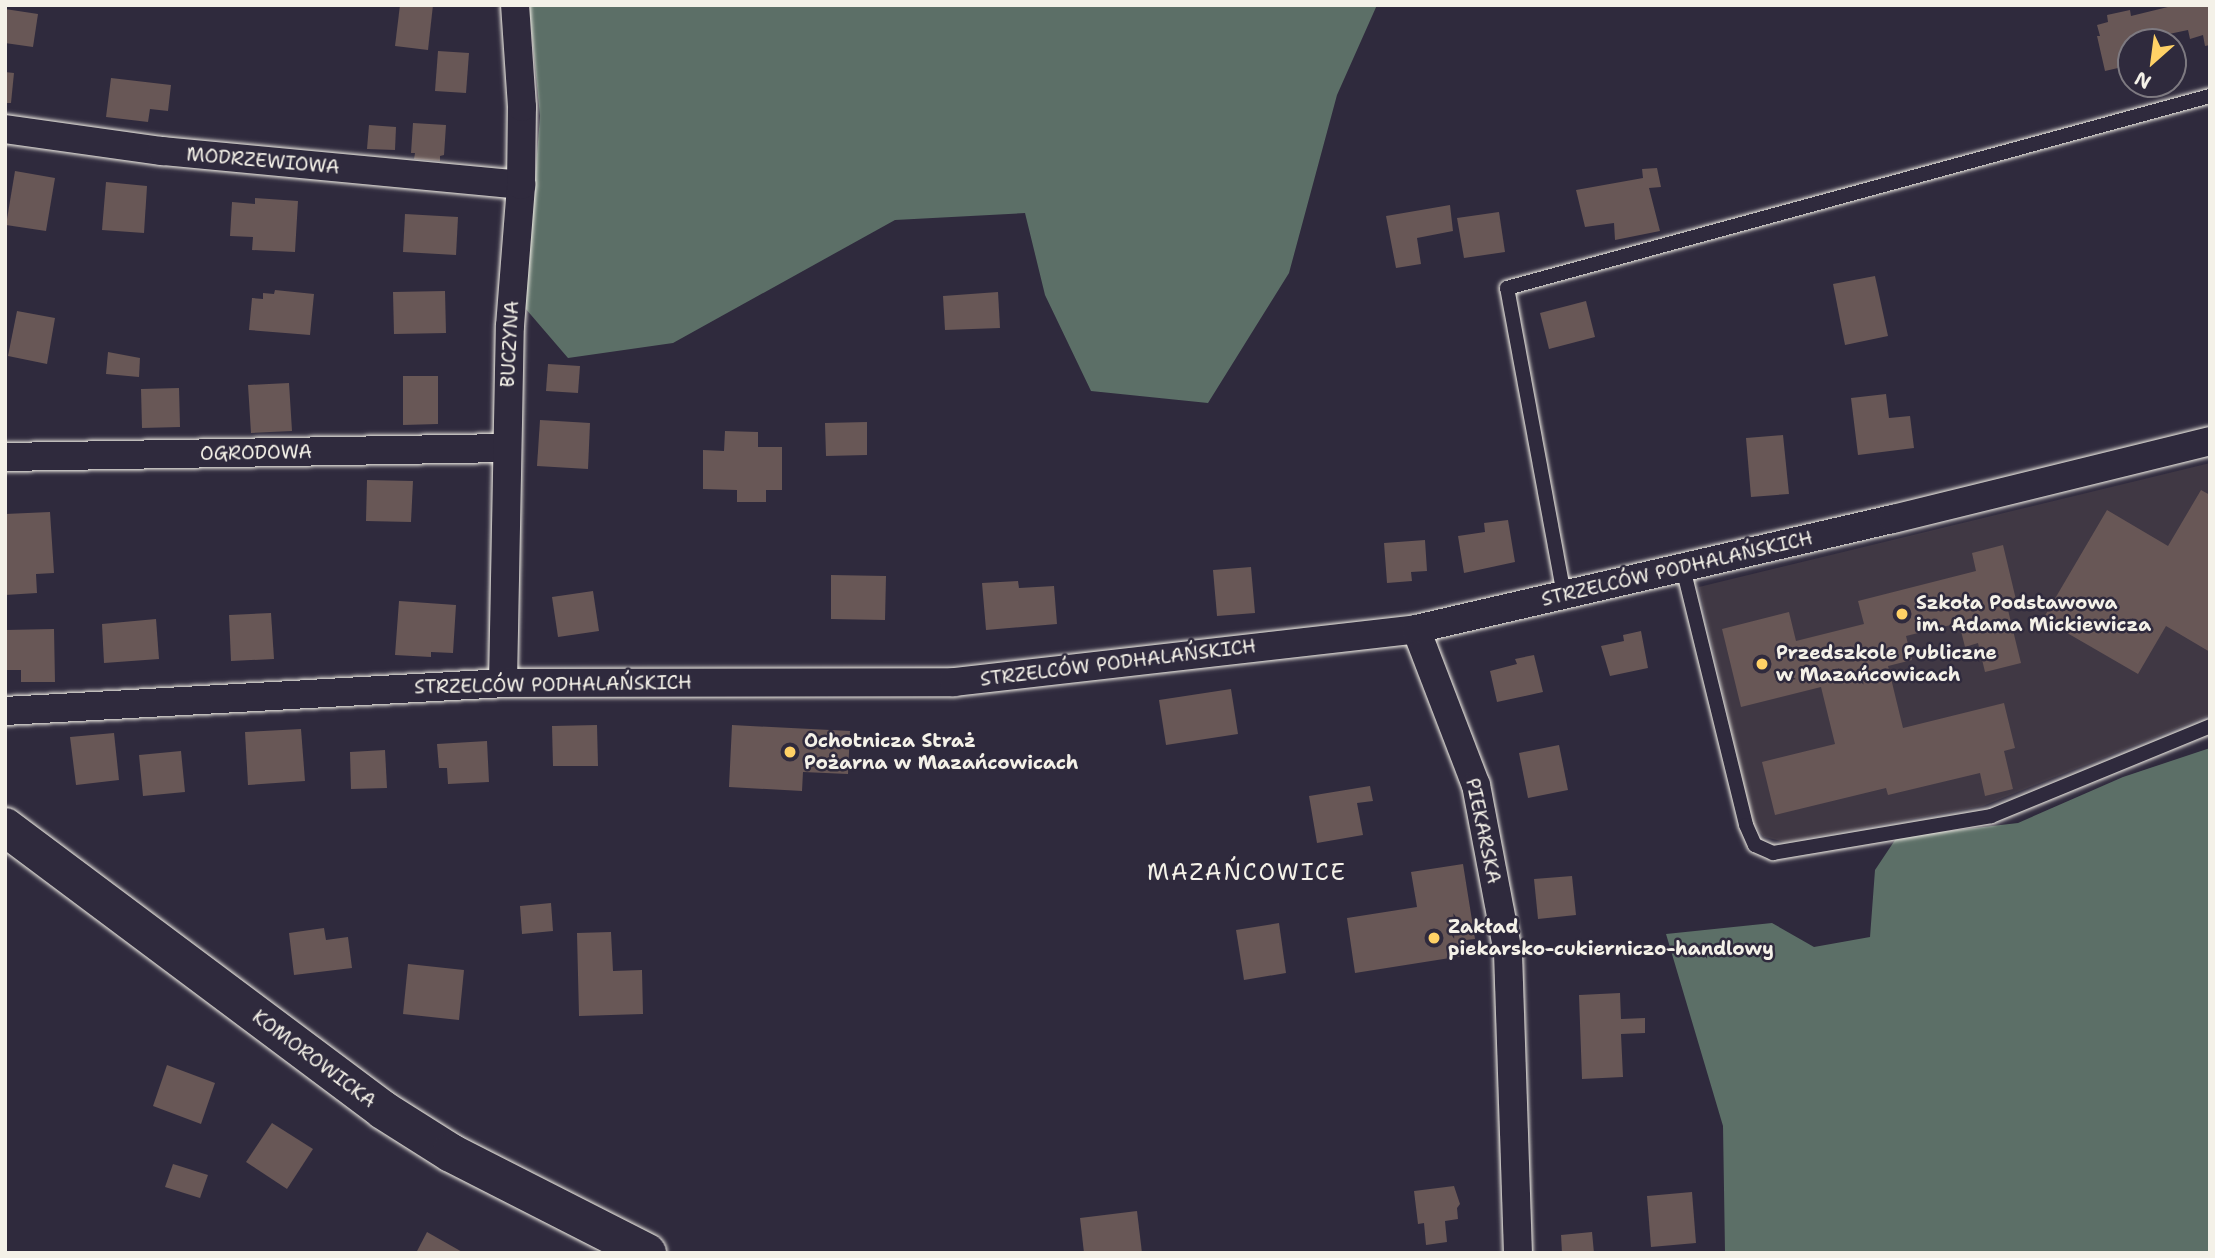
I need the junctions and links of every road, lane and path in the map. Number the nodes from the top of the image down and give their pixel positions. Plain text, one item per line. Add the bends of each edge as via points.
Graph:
1 (515, 5) edge
2 (2210, 96) edge
3 (5, 129) edge
4 (521, 185) junction
5 (2210, 441) edge
6 (506, 448) junction
7 (5, 457) edge
8 (1683, 568) junction
9 (1564, 595) junction
10 (1416, 629) junction
11 (503, 683) junction
12 (5, 711) edge
13 (2210, 726) edge
14 (5, 827) edge
15 (647, 1253) edge
16 (1518, 1253) edge

1 - 4 street, BUCZYNA via 522,107
2 - 9 lane via 1507,288
3 - 4 street, MODRZEWIOWA via 162,151
4 - 6 street, BUCZYNA
5 - 8 street, STRZELCÓW PODHALAŃSKICH
6 - 7 street, OGRODOWA
6 - 11 street, BUCZYNA
8 - 9 street, STRZELCÓW PODHALAŃSKICH
8 - 13 lane via 1745,825 1755,845 1773,853 1991,816
9 - 10 street, STRZELCÓW PODHALAŃSKICH
10 - 11 street, STRZELCÓW PODHALAŃSKICH via 954,682
10 - 16 street, PIEKARSKA via 1476,785 1508,953
11 - 12 street, STRZELCÓW PODHALAŃSKICH
14 - 15 street, KOMOROWICKA via 383,1110 452,1153

